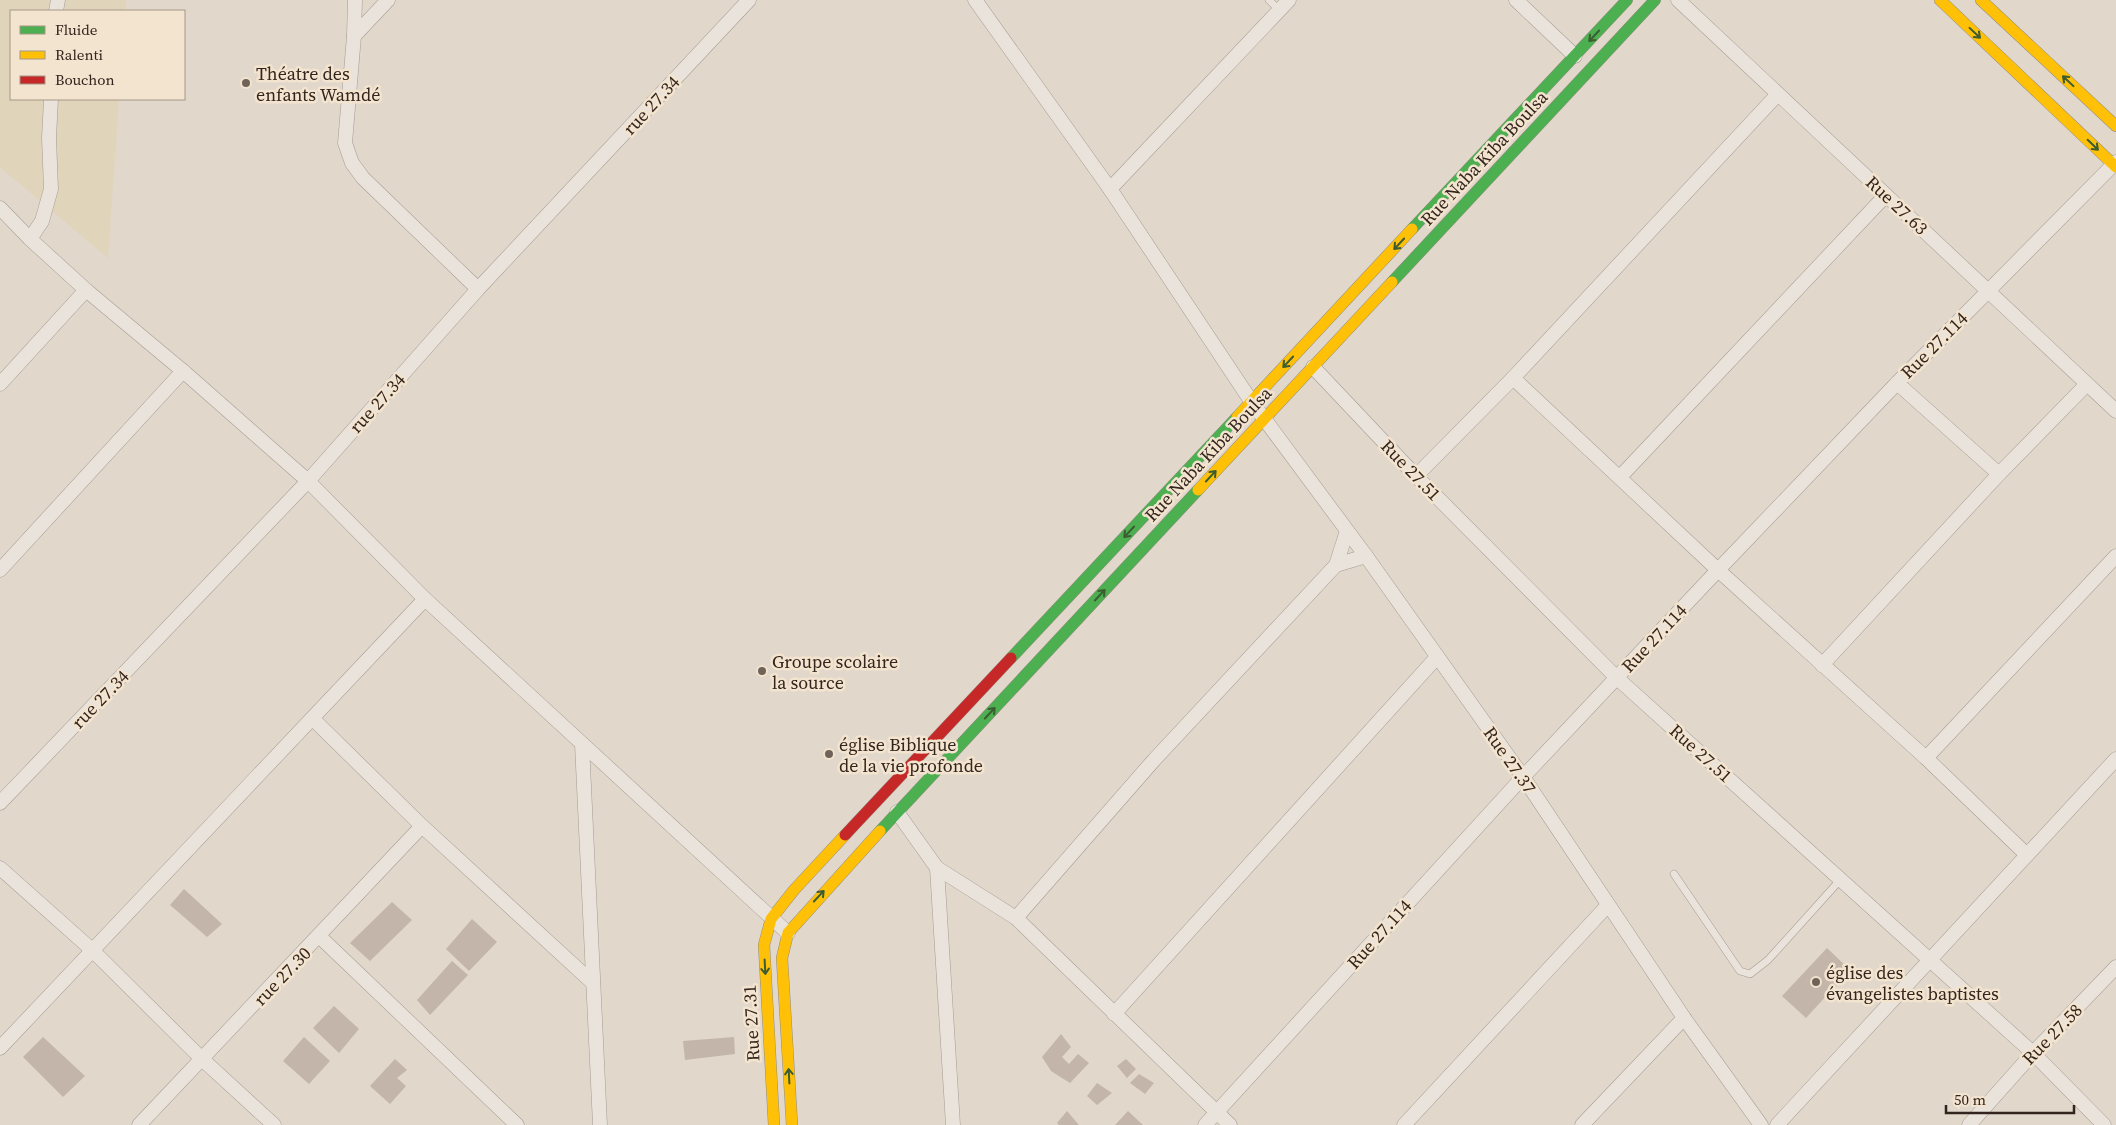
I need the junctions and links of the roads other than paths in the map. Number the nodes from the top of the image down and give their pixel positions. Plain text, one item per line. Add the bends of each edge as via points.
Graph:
1 (355, 0) edge
2 (388, 0) edge
3 (749, 0) edge
4 (975, 0) edge
5 (1516, 0) edge
6 (1627, 0) edge
7 (1655, 0) edge
8 (1678, 0) edge
9 (1940, 0) edge
10 (1981, 0) edge
11 (1279, 3) edge
12 (354, 36) junction
13 (1575, 56) junction
14 (1778, 94) junction
15 (51, 100) edge
16 (2116, 126) edge
17 (2115, 165) edge
18 (1110, 189) junction
19 (1886, 194) junction
20 (0, 208) edge
21 (30, 239) junction
22 (478, 289) junction
23 (86, 290) junction
24 (1988, 291) junction
25 (1313, 367) junction
26 (183, 371) junction
27 (1513, 378) junction
28 (1897, 383) junction
29 (0, 384) edge
30 (2086, 385) junction
31 (1251, 401) junction
32 (2116, 411) edge
33 (1265, 418) junction
34 (1999, 474) junction
35 (1416, 476) junction
36 (1620, 477) junction
37 (308, 481) junction
38 (1347, 531) junction
39 (1366, 556) junction
40 (2116, 556) edge
41 (1336, 566) junction
42 (0, 570) edge
43 (1718, 570) junction
44 (425, 599) junction
45 (1438, 657) junction
46 (1822, 664) junction
47 (1617, 678) junction
48 (313, 719) junction
49 (582, 744) junction
50 (1926, 758) junction
51 (2116, 759) edge
52 (1523, 777) junction
53 (0, 803) edge
54 (897, 812) junction
55 (422, 826) junction
56 (2027, 856) junction
57 (0, 868) edge
58 (937, 868) junction
59 (1674, 874) dead end
60 (1841, 879) junction
61 (1608, 905) junction
62 (1016, 918) junction
63 (771, 919) junction
64 (788, 933) junction
65 (320, 937) junction
66 (92, 949) junction
67 (1931, 960) junction
68 (2116, 967) edge
69 (593, 983) junction
70 (1114, 1014) junction
71 (1684, 1018) junction
72 (0, 1048) edge
73 (2033, 1052) junction
74 (202, 1059) junction
75 (1216, 1112) junction
76 (139, 1125) edge
77 (274, 1125) edge
78 (517, 1125) edge
79 (600, 1125) edge
80 (774, 1125) edge
81 (792, 1125) edge
82 (953, 1125) edge
83 (1205, 1125) edge
84 (1230, 1125) edge
85 (1404, 1125) edge
86 (1582, 1125) edge
87 (1761, 1125) edge
88 (1777, 1125) edge
89 (1969, 1125) edge
90 (2104, 1125) edge

1 - 12 street
2 - 12 street
3 - 22 street, rue 27.34
4 - 18 street, Rue 27.37
5 - 13 street
6 -> 13 street, Rue Naba Kiba Boulsa
7 - 25 street, Rue Naba Kiba Boulsa
8 - 14 street, Rue 27.63
9 -> 17 street
16 -> 10 street
11 - 18 street
12 - 22 street via 345,143 352,162 363,178
13 -> 31 street, Rue Naba Kiba Boulsa
14 - 19 street, Rue 27.63
14 - 27 street
15 - 21 street via 51,189 42,221
17 - 24 street, Rue 27.114
18 - 31 street, Rue 27.37
19 - 24 street, Rue 27.63
19 - 36 street
20 - 21 street
21 - 23 street
22 - 37 street, rue 27.34
23 - 26 street
23 - 29 street
24 - 28 street, Rue 27.114
24 - 30 street, Rue 27.63
25 - 33 street, Rue Naba Kiba Boulsa
25 - 35 street, Rue 27.51
26 - 37 street
26 - 42 street
27 - 35 street
27 - 36 street
28 - 34 street
28 - 43 street, Rue 27.114
30 - 32 street, Rue 27.63
30 - 34 street
31 - 33 street, Rue 27.37
31 -> 63 street, Rue Naba Kiba Boulsa via 800,883
33 - 38 street, Rue 27.37
54 -> 33 street, Rue Naba Kiba Boulsa
34 - 46 street
35 - 47 street, Rue 27.51
36 - 43 street
37 - 44 street
37 - 53 street, rue 27.34
38 - 39 street, Rue 27.37
38 - 41 street
39 - 41 street
39 - 45 street, Rue 27.37
40 - 50 street
41 - 62 street via 1154,760
43 - 46 street
43 - 47 street, Rue 27.114
44 - 48 street
44 - 49 street
45 - 52 street, Rue 27.37
45 - 70 street
46 - 50 street
47 - 52 street, Rue 27.114
47 - 60 street, Rue 27.51
48 - 55 street
48 - 66 street
49 - 63 street
49 - 69 street
50 - 56 street
51 - 56 street
52 - 61 street, Rue 27.37
52 - 75 street, Rue 27.114
54 - 58 street
64 -> 54 street, Rue Naba Kiba Boulsa
55 - 65 street, rue 27.30
55 - 69 street
56 - 67 street
57 - 66 street
58 - 62 street
58 - 82 street
59 - 60 lane via 1740,970 1750,974 1768,960
60 - 67 street, Rue 27.51
61 - 71 street, Rue 27.37
61 - 85 street
62 - 70 street
63 - 64 street
63 -> 80 street, Rue 27.31 via 764,945
81 -> 64 street, Rue 27.31 via 782,958
65 - 74 street, rue 27.30
65 - 78 street
66 - 72 street
66 - 74 street
67 - 73 street, Rue 27.51
67 - 88 street
68 - 73 street, Rue 27.58
69 - 79 street
70 - 75 street
71 - 86 street
71 - 87 street, Rue 27.37
73 - 89 street, Rue 27.58
73 - 90 street, Rue 27.51
74 - 76 street, rue 27.30
74 - 77 street
75 - 83 street, Rue 27.114
75 - 84 street

